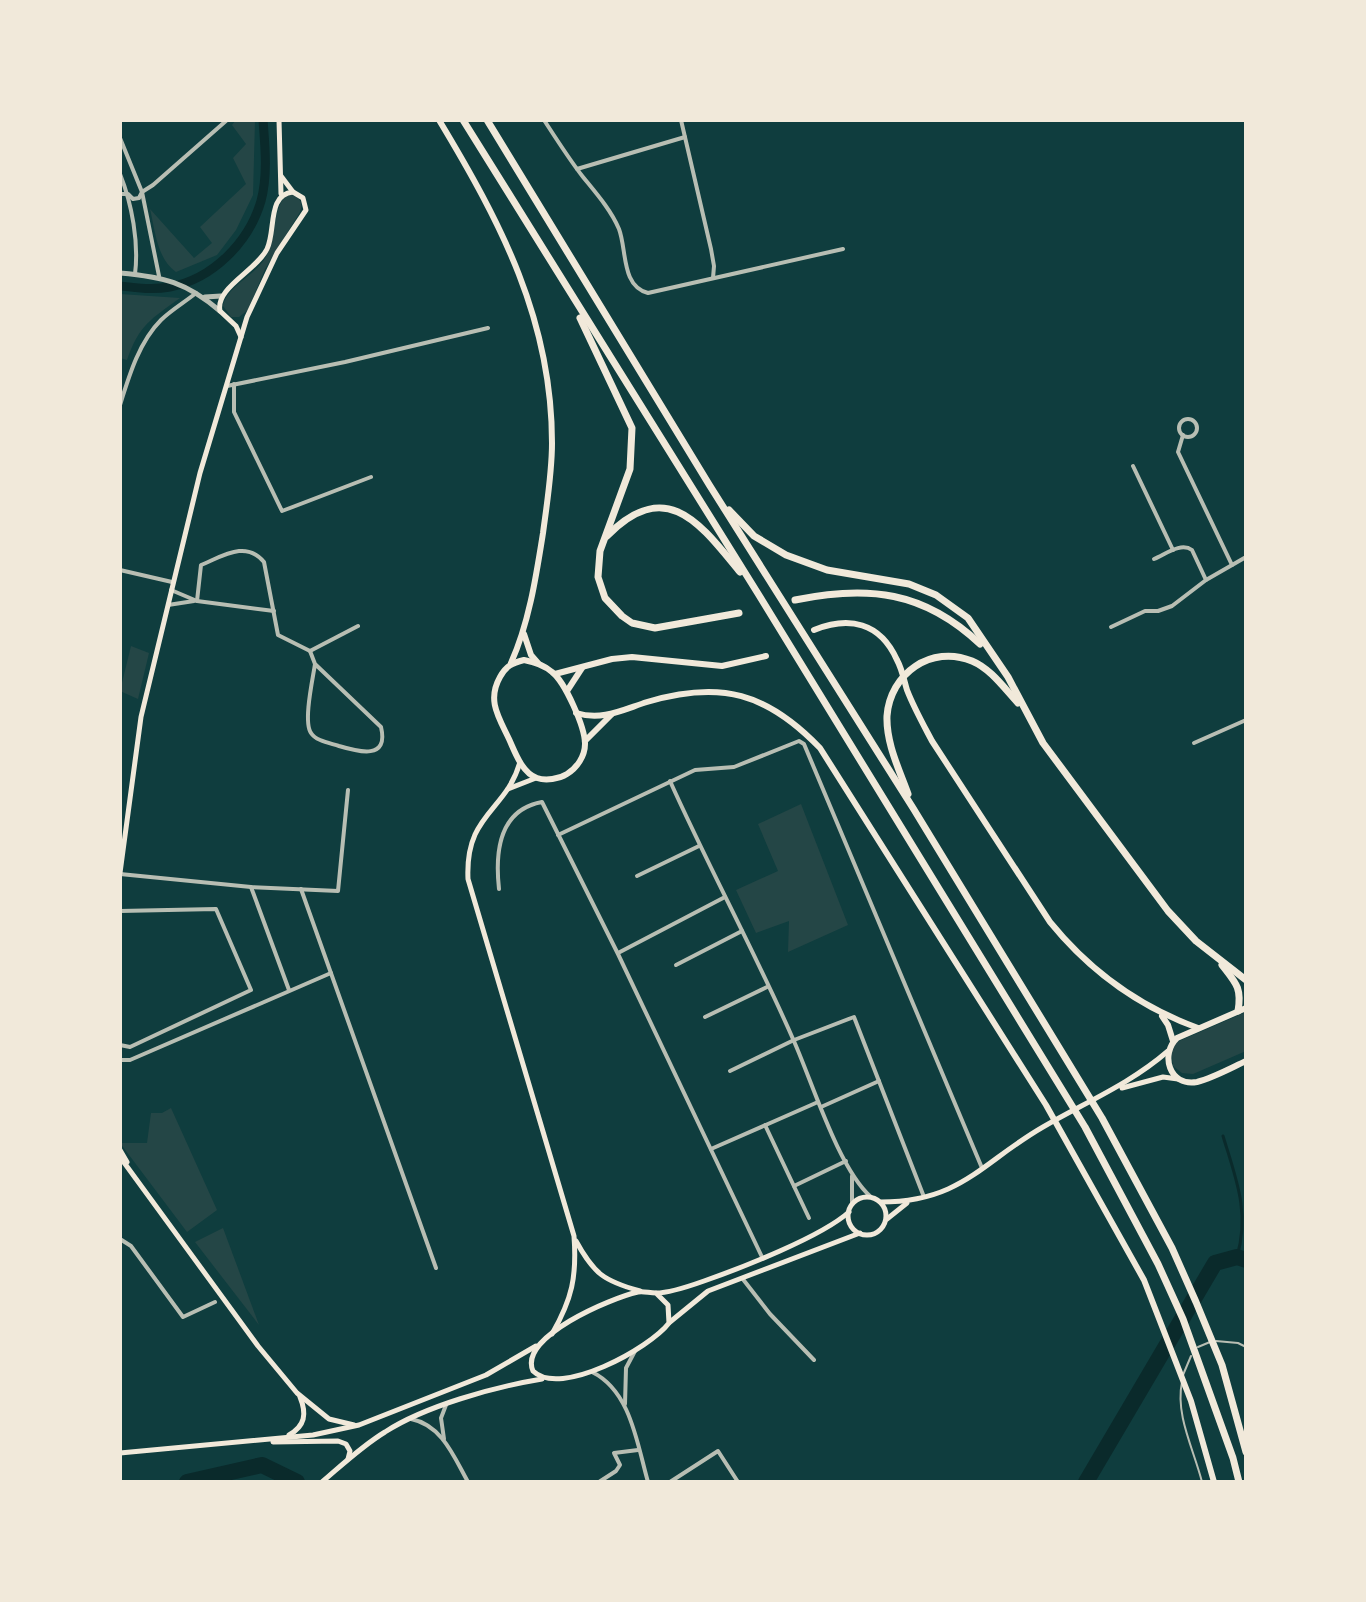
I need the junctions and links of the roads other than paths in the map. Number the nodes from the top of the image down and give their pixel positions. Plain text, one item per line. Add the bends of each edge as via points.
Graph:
1 (227, 120) edge
2 (279, 120) edge
3 (439, 120) edge
4 (463, 120) edge
5 (487, 120) edge
6 (544, 120) edge
7 (681, 120) edge
8 (685, 137) junction
9 (120, 138) edge
10 (577, 169) junction
11 (120, 174) edge
12 (281, 176) junction
13 (142, 192) junction
14 (293, 192) junction
15 (120, 194) edge
16 (128, 194) junction
17 (281, 195) junction
18 (843, 249) dead end
19 (120, 273) edge
20 (135, 274) junction
21 (159, 276) junction
22 (713, 278) junction
23 (568, 290) junction
24 (196, 293) junction
25 (221, 296) junction
26 (204, 297) junction
27 (220, 311) junction
28 (247, 317) junction
29 (231, 321) junction
30 (488, 328) dead end
31 (241, 338) junction
32 (230, 385) junction
33 (120, 402) edge
34 (1183, 435) junction
35 (1133, 466) dead end
36 (371, 477) dead end
37 (710, 486) junction
38 (606, 537) junction
39 (1173, 550) junction
40 (1246, 557) edge
41 (1154, 559) dead end
42 (1232, 565) junction
43 (120, 570) edge
44 (1206, 580) junction
45 (172, 582) junction
46 (170, 590) junction
47 (757, 592) junction
48 (795, 600) dead end
49 (197, 601) junction
50 (166, 606) junction
51 (274, 611) junction
52 (739, 613) dead end
53 (358, 626) dead end
54 (1111, 627) dead end
55 (814, 630) dead end
56 (524, 632) junction
57 (310, 651) junction
58 (990, 654) junction
59 (766, 656) dead end
60 (511, 663) junction
61 (538, 663) junction
62 (315, 664) junction
63 (582, 668) junction
64 (555, 674) junction
65 (567, 691) junction
66 (1023, 707) junction
67 (576, 713) junction
68 (612, 715) junction
69 (1246, 720) edge
70 (585, 741) junction
71 (1194, 743) dead end
72 (520, 762) junction
73 (536, 778) junction
74 (670, 781) junction
75 (507, 789) junction
76 (348, 790) dead end
77 (913, 808) junction
78 (558, 835) junction
79 (699, 846) junction
80 (120, 874) edge
81 (637, 876) dead end
82 (251, 887) junction
83 (301, 889) junction
84 (499, 889) dead end
85 (725, 897) junction
86 (120, 911) edge
87 (742, 931) junction
88 (618, 954) junction
89 (1216, 957) junction
90 (676, 965) dead end
91 (332, 972) junction
92 (1246, 980) edge
93 (768, 986) junction
94 (289, 991) junction
95 (1242, 1010) edge
96 (1160, 1013) junction
97 (705, 1017) dead end
98 (1198, 1028) junction
99 (794, 1040) junction
100 (1173, 1041) junction
101 (120, 1045) edge
102 (1168, 1051) junction
103 (120, 1060) edge
104 (1246, 1061) edge
105 (730, 1071) dead end
106 (1180, 1079) junction
107 (879, 1081) junction
108 (1117, 1089) junction
109 (820, 1104) junction
110 (765, 1125) junction
111 (711, 1149) junction
112 (120, 1150) edge
113 (120, 1157) edge
114 (846, 1161) junction
115 (131, 1170) junction
116 (983, 1170) junction
117 (852, 1174) junction
118 (794, 1186) junction
119 (871, 1197) junction
120 (924, 1197) junction
121 (911, 1201) junction
122 (881, 1202) junction
123 (852, 1204) junction
124 (849, 1212) junction
125 (809, 1218) dead end
126 (886, 1219) junction
127 (860, 1233) junction
128 (574, 1236) junction
129 (120, 1239) edge
130 (762, 1257) junction
131 (436, 1268) dead end
132 (741, 1277) junction
133 (641, 1291) junction
134 (656, 1293) junction
135 (215, 1302) dead end
136 (669, 1323) junction
137 (552, 1334) junction
138 (536, 1346) junction
139 (1246, 1347) edge
140 (636, 1350) junction
141 (814, 1360) dead end
142 (590, 1371) junction
143 (544, 1379) junction
144 (297, 1393) junction
145 (446, 1405) junction
146 (625, 1407) junction
147 (411, 1419) junction
148 (359, 1425) junction
149 (285, 1438) junction
150 (249, 1441) junction
151 (445, 1441) junction
152 (638, 1450) junction
153 (1246, 1452) edge
154 (120, 1453) edge
155 (348, 1460) junction
156 (322, 1482) edge
157 (468, 1482) edge
158 (599, 1482) edge
159 (648, 1482) edge
160 (670, 1482) edge
161 (738, 1482) edge
162 (1202, 1482) edge
163 (1214, 1482) edge
164 (1239, 1482) edge

1 - 13 street
2 - 12 main road
3 - 56 main road via 511,250 542,344 550,394 550,486
4 - 23 highway
5 - 37 highway
6 - 10 street
7 - 8 street
8 - 10 street
8 - 22 street
9 - 13 street
10 - 22 street via 617,226 634,286 648,293
11 - 16 street
12 - 14 main road
12 - 17 main road
13 - 16 street via 136,188
13 - 21 street
14 - 17 main road
14 - 28 main road via 303,198 306,210 277,253
15 - 16 street
16 - 20 street
17 - 25 main road via 268,248
18 - 22 street
19 - 20 street
20 - 21 street
21 - 24 street
23 - 38 highway via 632,428 630,469
23 - 47 highway
24 - 26 street
24 - 33 street via 152,331
25 - 26 street
25 - 27 main road
26 - 27 street
27 - 29 main road
28 - 29 main road
28 - 31 main road
29 - 31 main road
30 - 32 street
31 - 32 main road
32 - 36 street via 234,412 282,511
32 - 45 main road
34 - 34 street via 1181,422 1194,420 1195,434
34 - 42 street via 1178,452
35 - 39 street
37 - 58 highway via 754,536 786,555 936,595 968,618
37 - 77 highway
38 - 47 highway via 640,512 677,511 702,526
38 - 52 highway via 599,562 602,587 613,607 632,623 667,628
39 - 41 street
39 - 44 street via 1190,548
40 - 42 street
42 - 44 street
43 - 45 street
44 - 54 street via 1172,606 1145,611
45 - 46 main road
46 - 49 street
46 - 50 main road
47 - 164 highway via 1085,1127 1183,1319
48 - 58 highway via 855,591 907,599 945,616
49 - 50 street
49 - 51 street
49 - 51 street via 201,565 247,550 264,562
50 - 80 main road via 136,747
51 - 57 street via 278,635
53 - 57 street
55 - 96 main road via 849,622 879,634 898,660 932,741 1050,922 1097,972
56 - 60 main road
56 - 61 main road
57 - 62 street
58 - 66 highway
59 - 63 main road via 722,666 632,657
60 - 61 main road
60 - 72 main road via 493,689 493,707
61 - 64 main road
62 - 62 street via 381,727 380,745 371,752 360,753 311,733 307,723
63 - 64 main road
63 - 65 main road
64 - 65 main road
65 - 67 main road
66 - 77 highway via 971,661 942,657 911,668 897,683 888,708 889,740
66 - 89 highway via 1043,743 1168,911
67 - 68 main road
67 - 70 main road
68 - 70 main road
68 - 163 main road via 680,694 717,690 774,709 820,748 1046,1105 1144,1280 1191,1401
69 - 71 street
70 - 73 main road via 575,768 565,776
72 - 73 main road
72 - 75 main road
73 - 75 main road
74 - 78 street
74 - 79 street
74 - 116 street via 695,770 734,767 799,741 804,744
75 - 128 main road via 471,841 468,879
76 - 83 street via 338,891
77 - 153 highway via 1102,1118 1172,1248 1222,1365
78 - 84 street via 542,802 514,815 500,839
78 - 88 street
79 - 81 street
79 - 85 street
80 - 82 street
82 - 83 street
82 - 94 street
83 - 91 street
85 - 87 street
85 - 88 street
86 - 101 street via 216,909 251,990 130,1047
87 - 90 street
87 - 93 street
88 - 111 street
89 - 92 highway
89 - 95 highway via 1237,985
91 - 94 street
91 - 131 street
93 - 97 street
93 - 99 street
94 - 103 street
95 - 98 main road
96 - 98 main road
96 - 100 main road
98 - 100 main road
99 - 105 street
99 - 107 street via 854,1017
99 - 109 street
100 - 102 main road
102 - 106 main road via 1169,1067
102 - 108 main road
104 - 106 main road via 1196,1082
106 - 108 main road via 1163,1077
107 - 109 street
107 - 120 street
108 - 116 main road via 1036,1131
109 - 110 street
109 - 114 street
110 - 111 street
110 - 118 street
111 - 130 street
112 - 115 main road
113 - 115 main road
114 - 117 street
114 - 118 street
115 - 144 main road
116 - 120 main road
117 - 119 street
117 - 123 street
118 - 125 street
119 - 122 main road
119 - 123 main road
120 - 121 main road
121 - 122 main road
121 - 126 main road
122 - 126 main road
123 - 124 main road
124 - 127 main road via 850,1224
124 - 130 main road
126 - 127 main road via 874,1233
127 - 132 main road
128 - 133 main road via 597,1273
128 - 137 main road via 574,1287
129 - 135 street via 131,1246 183,1317
130 - 134 main road via 704,1281
132 - 136 main road via 699,1296
132 - 141 street
133 - 134 main road
133 - 137 main road via 579,1316
134 - 136 main road via 668,1305
136 - 140 main road
137 - 138 main road
138 - 143 main road via 531,1365
138 - 148 main road via 486,1375
139 - 162 lane via 1224,1341 1198,1347 1183,1376 1179,1398
140 - 142 main road
140 - 146 street via 626,1368
142 - 143 main road
142 - 146 street via 615,1388
143 - 145 main road
144 - 148 main road via 329,1419
144 - 149 main road via 304,1420
145 - 147 main road
145 - 151 street via 441,1418
146 - 152 street
147 - 151 street via 429,1424
147 - 155 main road via 382,1433
148 - 149 main road
149 - 150 main road
150 - 154 main road
150 - 155 main road via 338,1441 350,1451
151 - 157 street
152 - 158 street via 614,1453 620,1465
152 - 159 street
155 - 156 main road
160 - 161 street via 718,1451

